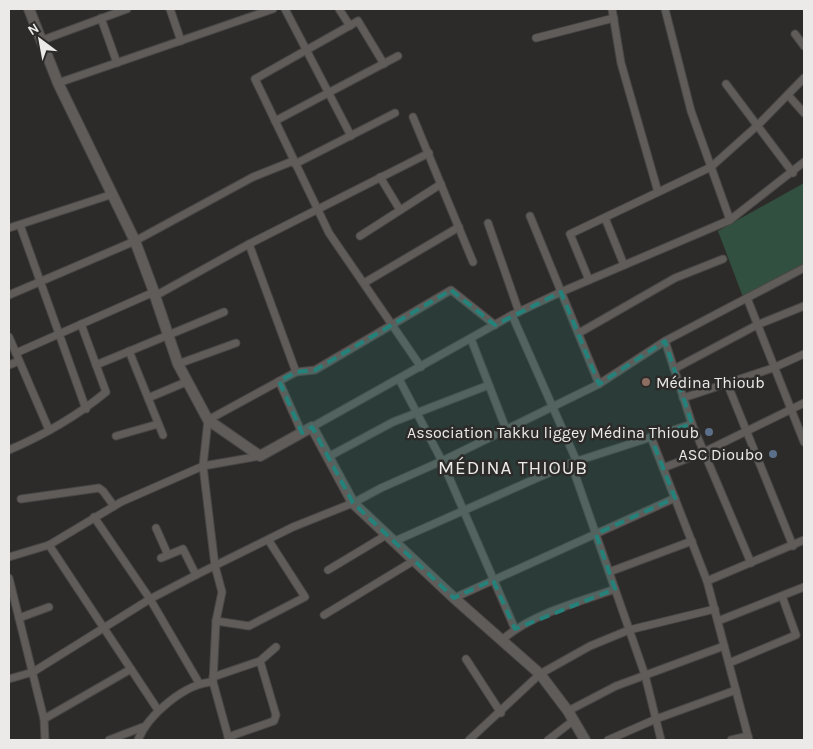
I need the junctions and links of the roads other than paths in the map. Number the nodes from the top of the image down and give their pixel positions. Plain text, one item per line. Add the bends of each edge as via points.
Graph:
1 (29, 9) edge
2 (127, 9) edge
3 (170, 9) edge
4 (273, 9) edge
5 (285, 9) edge
6 (339, 9) edge
7 (612, 9) edge
8 (665, 9) edge
9 (102, 18) junction
10 (614, 18) junction
11 (350, 26) junction
12 (795, 34) dead end
13 (536, 38) dead end
14 (181, 40) junction
15 (40, 41) junction
16 (804, 46) edge
17 (307, 50) junction
18 (398, 56) dead end
19 (117, 62) junction
20 (384, 64) junction
21 (804, 78) edge
22 (58, 83) junction
23 (726, 84) dead end
24 (328, 93) junction
25 (788, 94) junction
26 (395, 112) dead end
27 (804, 113) edge
28 (413, 117) dead end
29 (275, 121) junction
30 (758, 125) junction
31 (351, 136) junction
32 (428, 153) junction
33 (294, 162) junction
34 (804, 162) edge
35 (711, 166) junction
36 (793, 172) junction
37 (380, 177) junction
38 (441, 184) junction
39 (658, 192) junction
40 (113, 194) junction
41 (316, 209) junction
42 (400, 210) junction
43 (530, 216) dead end
44 (605, 218) junction
45 (730, 220) junction
46 (488, 223) dead end
47 (20, 225) junction
48 (459, 227) junction
49 (9, 228) edge
50 (360, 236) dead end
51 (135, 240) junction
52 (249, 244) junction
53 (723, 259) dead end
54 (473, 262) dead end
55 (624, 265) junction
56 (804, 268) edge
57 (590, 280) junction
58 (41, 283) junction
59 (364, 284) junction
60 (562, 292) junction
61 (154, 294) junction
62 (9, 295) edge
63 (747, 298) junction
64 (804, 306) edge
65 (224, 312) dead end
66 (516, 314) junction
67 (391, 323) junction
68 (81, 324) junction
69 (494, 325) junction
70 (757, 325) junction
71 (579, 333) junction
72 (59, 334) junction
73 (169, 335) junction
74 (9, 337) edge
75 (471, 339) junction
76 (665, 342) junction
77 (236, 343) dead end
78 (129, 351) junction
79 (804, 354) edge
80 (17, 357) junction
81 (178, 364) junction
82 (96, 365) junction
83 (9, 366) edge
84 (421, 366) junction
85 (773, 368) junction
86 (674, 369) junction
87 (296, 372) junction
88 (399, 379) junction
89 (279, 381) junction
90 (186, 382) junction
91 (727, 383) junction
92 (600, 384) junction
93 (489, 385) junction
94 (148, 398) junction
95 (684, 398) junction
96 (804, 403) edge
97 (553, 407) junction
98 (86, 408) junction
99 (792, 408) junction
100 (417, 412) junction
101 (208, 420) junction
102 (158, 424) junction
103 (692, 424) junction
104 (312, 427) junction
105 (49, 430) junction
106 (506, 430) junction
107 (746, 430) junction
108 (302, 432) junction
109 (163, 435) dead end
110 (116, 436) dead end
111 (651, 437) junction
112 (804, 442) edge
113 (9, 450) edge
114 (704, 452) junction
115 (260, 456) junction
116 (328, 457) junction
117 (442, 461) junction
118 (574, 463) junction
119 (203, 466) junction
120 (663, 468) junction
121 (675, 498) junction
122 (21, 499) dead end
123 (353, 503) junction
124 (114, 506) junction
125 (463, 511) junction
126 (94, 516) junction
127 (156, 528) dead end
128 (596, 534) junction
129 (392, 538) junction
130 (804, 540) edge
131 (269, 541) junction
132 (692, 541) junction
133 (49, 545) junction
134 (793, 546) junction
135 (9, 558) edge
136 (415, 560) junction
137 (750, 563) junction
138 (215, 566) junction
139 (328, 570) dead end
140 (609, 572) junction
141 (196, 575) junction
142 (9, 578) edge
143 (493, 580) junction
144 (707, 581) junction
145 (804, 587) edge
146 (615, 589) junction
147 (782, 596) junction
148 (454, 598) junction
149 (150, 599) junction
150 (50, 607) dead end
151 (715, 609) junction
152 (324, 615) dead end
153 (19, 618) junction
154 (216, 621) junction
155 (718, 621) junction
156 (104, 628) junction
157 (515, 629) junction
158 (629, 630) junction
159 (502, 640) junction
160 (724, 646) junction
161 (276, 647) dead end
162 (466, 659) dead end
163 (260, 661) junction
164 (729, 664) junction
165 (131, 669) junction
166 (32, 672) junction
167 (540, 674) junction
168 (644, 675) junction
169 (9, 679) edge
170 (213, 680) junction
171 (199, 683) junction
172 (736, 690) junction
173 (158, 710) junction
174 (501, 713) junction
175 (571, 715) junction
176 (44, 719) junction
177 (656, 719) junction
178 (143, 727) junction
179 (228, 738) edge
180 (748, 738) edge
181 (45, 740) edge
182 (109, 740) edge
183 (138, 740) edge
184 (469, 740) edge
185 (548, 740) edge
186 (585, 740) edge
187 (608, 740) edge
188 (661, 740) edge
189 (731, 740) edge

1 - 15 street
2 - 9 street
3 - 14 street
4 - 14 street
5 - 17 street
6 - 11 street
7 - 10 street
8 - 35 street via 691,111
9 - 15 street
9 - 19 street
10 - 13 street
10 - 39 street via 621,63
11 - 17 street
11 - 20 street via 358,21
12 - 16 street
14 - 19 street
15 - 22 street
17 - 24 street
17 - 29 street via 255,79
18 - 20 street
19 - 22 street
20 - 24 street
21 - 25 street
22 - 40 street
23 - 30 street
24 - 29 street
24 - 31 street
25 - 27 street
25 - 30 street
26 - 31 street
28 - 32 street
29 - 33 street
30 - 35 street
30 - 36 street
31 - 33 street
32 - 37 street
32 - 38 street
33 - 41 street
33 - 51 street via 253,177
34 - 36 street
35 - 39 street
35 - 45 street
36 - 45 street
37 - 41 street
37 - 42 street
38 - 42 street
38 - 48 street
39 - 44 street
40 - 47 street
40 - 51 street
41 - 52 street
41 - 59 street
42 - 50 street
43 - 60 street
44 - 55 street
44 - 57 street via 570,234
45 - 55 street
46 - 66 street
47 - 49 street
47 - 58 street
48 - 54 street
48 - 59 street
51 - 58 street
51 - 61 street
52 - 61 street
52 - 87 street
53 - 71 street via 675,278
55 - 57 street
56 - 63 street
57 - 60 street
58 - 62 street
58 - 72 street
59 - 67 street
60 - 66 street
60 - 71 street
61 - 68 street
61 - 73 street
63 - 70 street
63 - 76 street
64 - 70 street
65 - 73 street
66 - 69 street
66 - 97 street
67 - 69 street via 451,290
67 - 84 street
67 - 87 street via 315,370
68 - 72 street
68 - 82 street
69 - 75 street
70 - 85 street
70 - 86 street
71 - 92 street
72 - 80 street
72 - 98 street
73 - 78 street
73 - 81 street
74 - 80 street
75 - 84 street
75 - 93 street
76 - 86 street
76 - 92 street
77 - 81 street
78 - 82 street
78 - 94 street
79 - 85 street
80 - 83 street
80 - 105 street
81 - 90 street
82 - 98 street via 106,392
84 - 88 street
85 - 91 street
85 - 99 street
86 - 95 street
87 - 89 street
88 - 100 street
88 - 104 street
89 - 101 street
89 - 108 street
90 - 94 street
90 - 101 street
91 - 95 street
91 - 107 street
92 - 97 street
93 - 100 street
93 - 106 street
94 - 102 street
95 - 103 street
96 - 99 street
97 - 106 street
97 - 118 street
98 - 105 street
99 - 107 street
99 - 112 street
100 - 116 street
100 - 117 street
101 - 115 street
101 - 119 street
102 - 109 street
102 - 110 street
103 - 111 street
103 - 114 street
104 - 108 street
104 - 116 street
105 - 113 street
106 - 117 street
107 - 114 street
107 - 134 street
108 - 115 street
111 - 118 street
111 - 120 street
114 - 120 street
114 - 137 street
115 - 119 street
116 - 123 street
117 - 123 street
117 - 125 street
118 - 125 street
118 - 128 street
119 - 124 street
119 - 138 street
120 - 121 street
121 - 128 street
121 - 132 street
122 - 124 street via 99,488
123 - 129 street
123 - 131 street via 293,527
124 - 126 street
125 - 129 street
125 - 143 street
126 - 133 street
126 - 149 street
127 - 141 street via 165,557 183,549
128 - 140 street
128 - 143 street
129 - 136 street
129 - 139 street
130 - 134 street
131 - 138 street
131 - 154 street via 305,597 249,626
132 - 140 street
132 - 144 street
133 - 135 street
133 - 156 street
134 - 137 street
136 - 148 street
136 - 152 street
137 - 144 street
138 - 141 street
138 - 154 street via 222,592
140 - 146 street
141 - 149 street
142 - 153 street
143 - 148 street
143 - 157 street
144 - 151 street
145 - 147 street
146 - 157 street
146 - 158 street
147 - 155 street
147 - 164 street via 796,635
148 - 159 street
149 - 156 street
149 - 171 street
150 - 153 street
151 - 155 street
151 - 158 street
153 - 166 street
154 - 170 street
155 - 160 street
156 - 165 street
156 - 166 street
157 - 159 street
158 - 167 street via 590,646
158 - 168 street
159 - 167 street
160 - 164 street
160 - 168 street
161 - 163 street
162 - 174 street
163 - 170 street
163 - 179 street via 276,715 274,720
164 - 172 street
165 - 173 street
165 - 176 street
166 - 169 street
166 - 176 street
167 - 174 street
167 - 175 street
168 - 175 street
168 - 177 street
170 - 171 street
170 - 179 street
171 - 173 street
172 - 177 street
172 - 180 street
173 - 178 street
174 - 184 street
175 - 185 street
175 - 186 street
176 - 181 street
177 - 187 street
177 - 188 street
178 - 182 street
178 - 183 street
180 - 189 street

